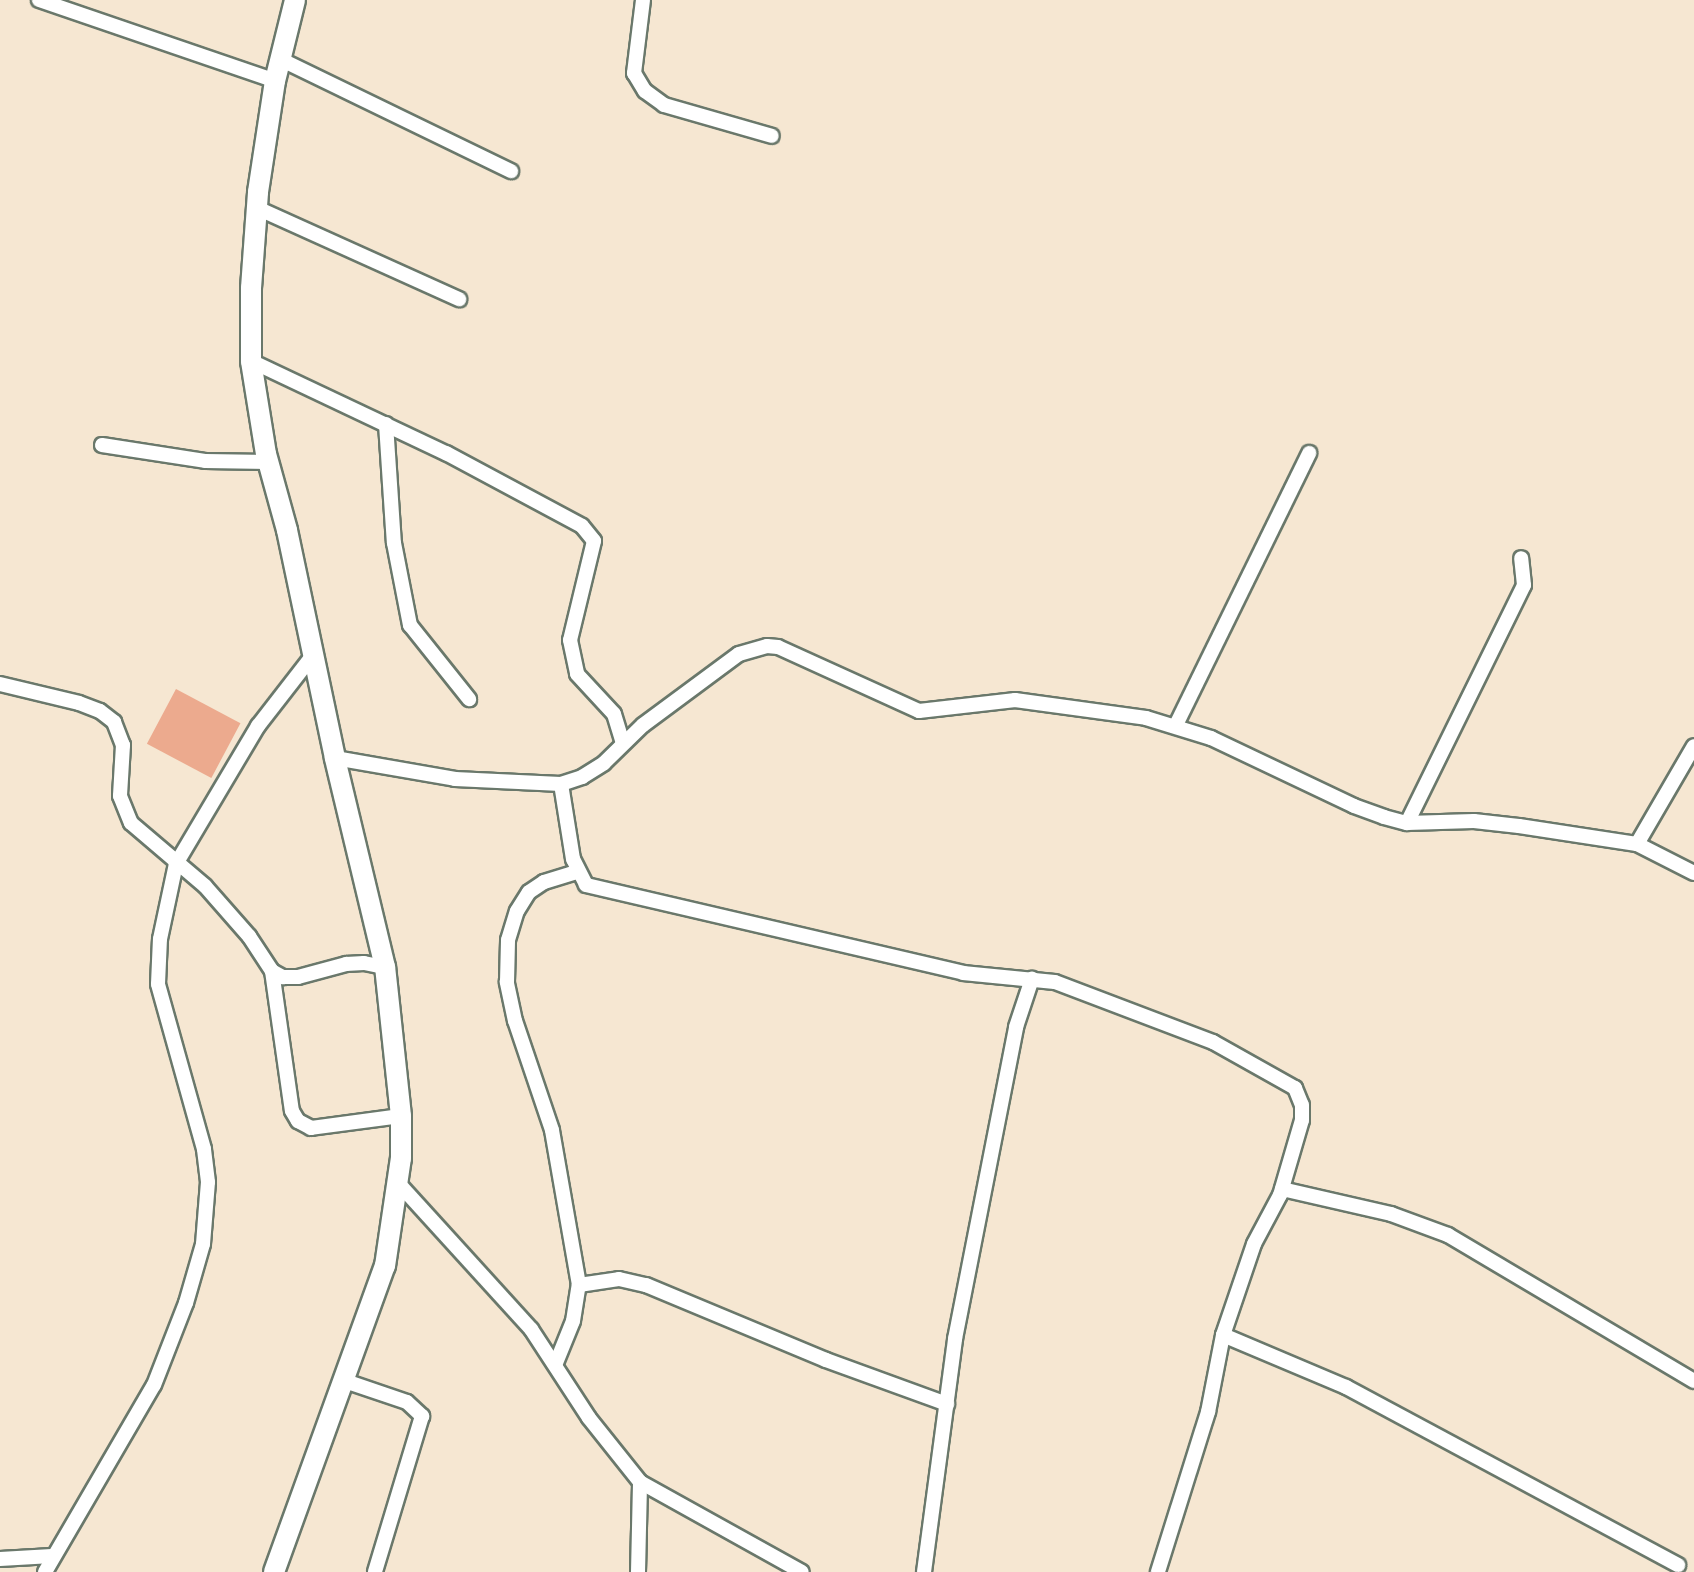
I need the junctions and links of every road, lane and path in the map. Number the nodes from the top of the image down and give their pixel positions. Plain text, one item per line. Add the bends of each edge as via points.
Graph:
1 (39, 0) edge
2 (295, 0) edge
3 (643, 0) edge
4 (280, 59) junction
5 (275, 81) junction
6 (772, 136) dead end
7 (511, 171) dead end
8 (257, 208) junction
9 (459, 299) dead end
10 (251, 361) junction
11 (386, 424) junction
12 (102, 445) dead end
13 (1309, 453) dead end
14 (269, 462) junction
15 (1521, 558) dead end
16 (313, 655) junction
17 (0, 684) edge
18 (469, 699) dead end
19 (1176, 725) junction
20 (623, 743) junction
21 (1694, 746) edge
22 (335, 758) junction
23 (561, 784) junction
24 (1407, 823) junction
25 (1637, 844) junction
26 (176, 864) junction
27 (577, 872) junction
28 (1694, 873) edge
29 (385, 967) junction
30 (272, 971) junction
31 (1032, 979) junction
32 (401, 1116) junction
33 (399, 1184) junction
34 (1282, 1189) junction
35 (579, 1285) junction
36 (1223, 1335) junction
37 (556, 1363) junction
38 (345, 1381) junction
39 (1694, 1381) edge
40 (947, 1404) junction
41 (640, 1482) junction
42 (52, 1556) junction
43 (0, 1559) edge
44 (1678, 1565) dead end
45 (45, 1572) edge
46 (274, 1572) edge
47 (375, 1572) edge
48 (638, 1572) edge
49 (802, 1572) edge
50 (924, 1572) edge
51 (1158, 1572) edge

1 - 5 street
2 - 4 main road
3 - 6 street via 634,73 645,91 664,105
4 - 5 main road
4 - 7 street
5 - 8 main road
8 - 9 street
8 - 10 main road
10 - 11 street
10 - 14 main road
11 - 18 street via 394,543 410,625
11 - 20 street via 582,526 594,541 570,640 577,674 614,714
12 - 14 street via 205,461
13 - 19 street
14 - 16 main road
15 - 24 street via 1524,585
16 - 22 main road
16 - 26 street via 258,726
17 - 26 street via 79,703 114,722 123,745 118,782 124,810
19 - 20 street via 1040,701 919,711 767,646 739,654
19 - 24 street via 1354,806
20 - 23 street via 604,763
21 - 25 street
22 - 23 street via 455,779
22 - 29 main road
23 - 27 street
24 - 25 street via 1474,821
25 - 28 street
26 - 30 street via 233,917
26 - 42 street via 160,939 158,984 204,1149 208,1182 203,1244 154,1385
27 - 31 street via 586,885 705,915 984,977
27 - 35 street via 529,892 508,940 507,982 552,1130
29 - 30 street via 346,964 298,977
29 - 32 main road
30 - 32 street via 292,1111 298,1121 311,1128
31 - 34 street via 1055,982 1213,1042 1288,1082 1304,1114
31 - 40 street via 1013,1042
32 - 33 main road
33 - 37 street via 483,1273
33 - 38 main road via 385,1266
34 - 36 street via 1254,1244
34 - 39 street via 1391,1214 1448,1235
35 - 37 street via 573,1321
35 - 40 street via 619,1279 646,1285
36 - 44 street via 1346,1387
36 - 51 street via 1208,1412
37 - 41 street via 589,1418
38 - 46 main road
38 - 47 street via 407,1402 422,1416
40 - 50 street
41 - 48 street
41 - 49 street
42 - 43 street
42 - 45 street

